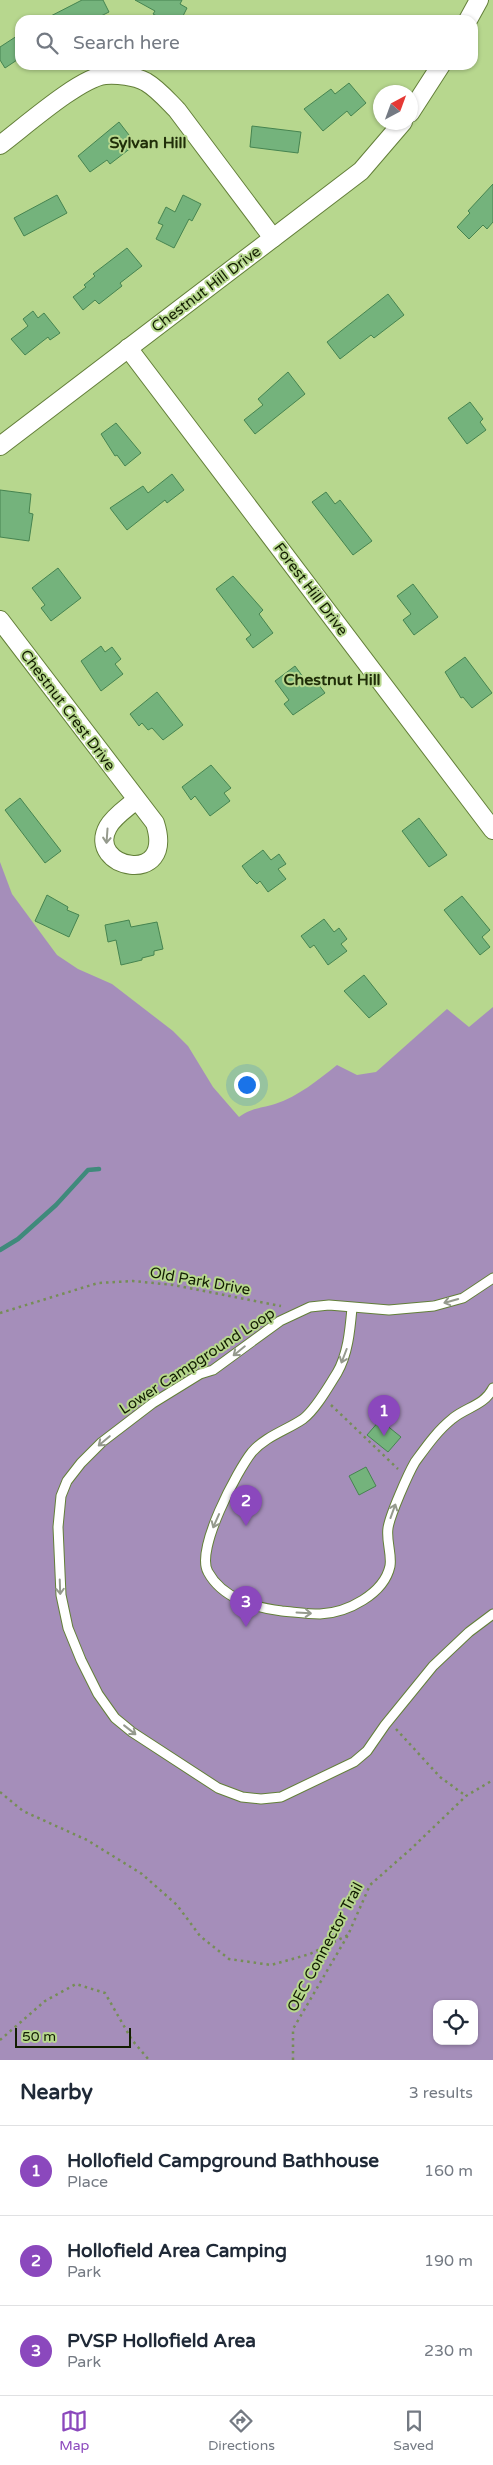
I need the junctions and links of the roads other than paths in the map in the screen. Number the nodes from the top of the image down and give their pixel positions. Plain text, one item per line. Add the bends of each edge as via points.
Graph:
1 (479, 0) edge
2 (471, 15) edge
3 (439, 70) edge
4 (418, 101) edge
5 (396, 130) edge
6 (0, 145) edge
7 (273, 238) junction
8 (128, 348) junction
9 (0, 446) edge
10 (0, 620) edge
11 (136, 800) junction
12 (493, 830) edge
13 (493, 1278) edge
14 (352, 1308) junction
15 (493, 1388) edge
16 (493, 1614) edge

1 - 2 street
3 - 4 street
5 - 7 street, Chestnut Hill Drive via 361,170
6 - 7 street via 87,82 104,75 145,82 178,110
7 - 8 street, Chestnut Hill Drive
8 - 9 street, Chestnut Hill Drive
8 - 12 street, Forest Hill Drive
10 - 11 street, Chestnut Crest Drive
11 -> 11 street, Chestnut Crest Drive via 115,818 105,836 107,849 114,859 137,866 150,860 158,849 160,838 155,823
13 -> 14 lane via 463,1298 434,1306 389,1310
14 -> 15 lane via 347,1349 338,1372 305,1418 267,1439 253,1451 239,1472 214,1525 204,1563 219,1586 238,1599 266,1609 322,1614 364,1599 387,1578 390,1564 388,1529 414,1465 453,1418 477,1405 490,1395
14 -> 16 lane, Lower Campground Loop via 310,1307 280,1321 213,1370 200,1374 153,1403 102,1442 67,1481 61,1496 58,1528 61,1595 68,1628 81,1660 98,1694 115,1718 177,1764 218,1788 242,1797 281,1797 354,1762 449,1649

